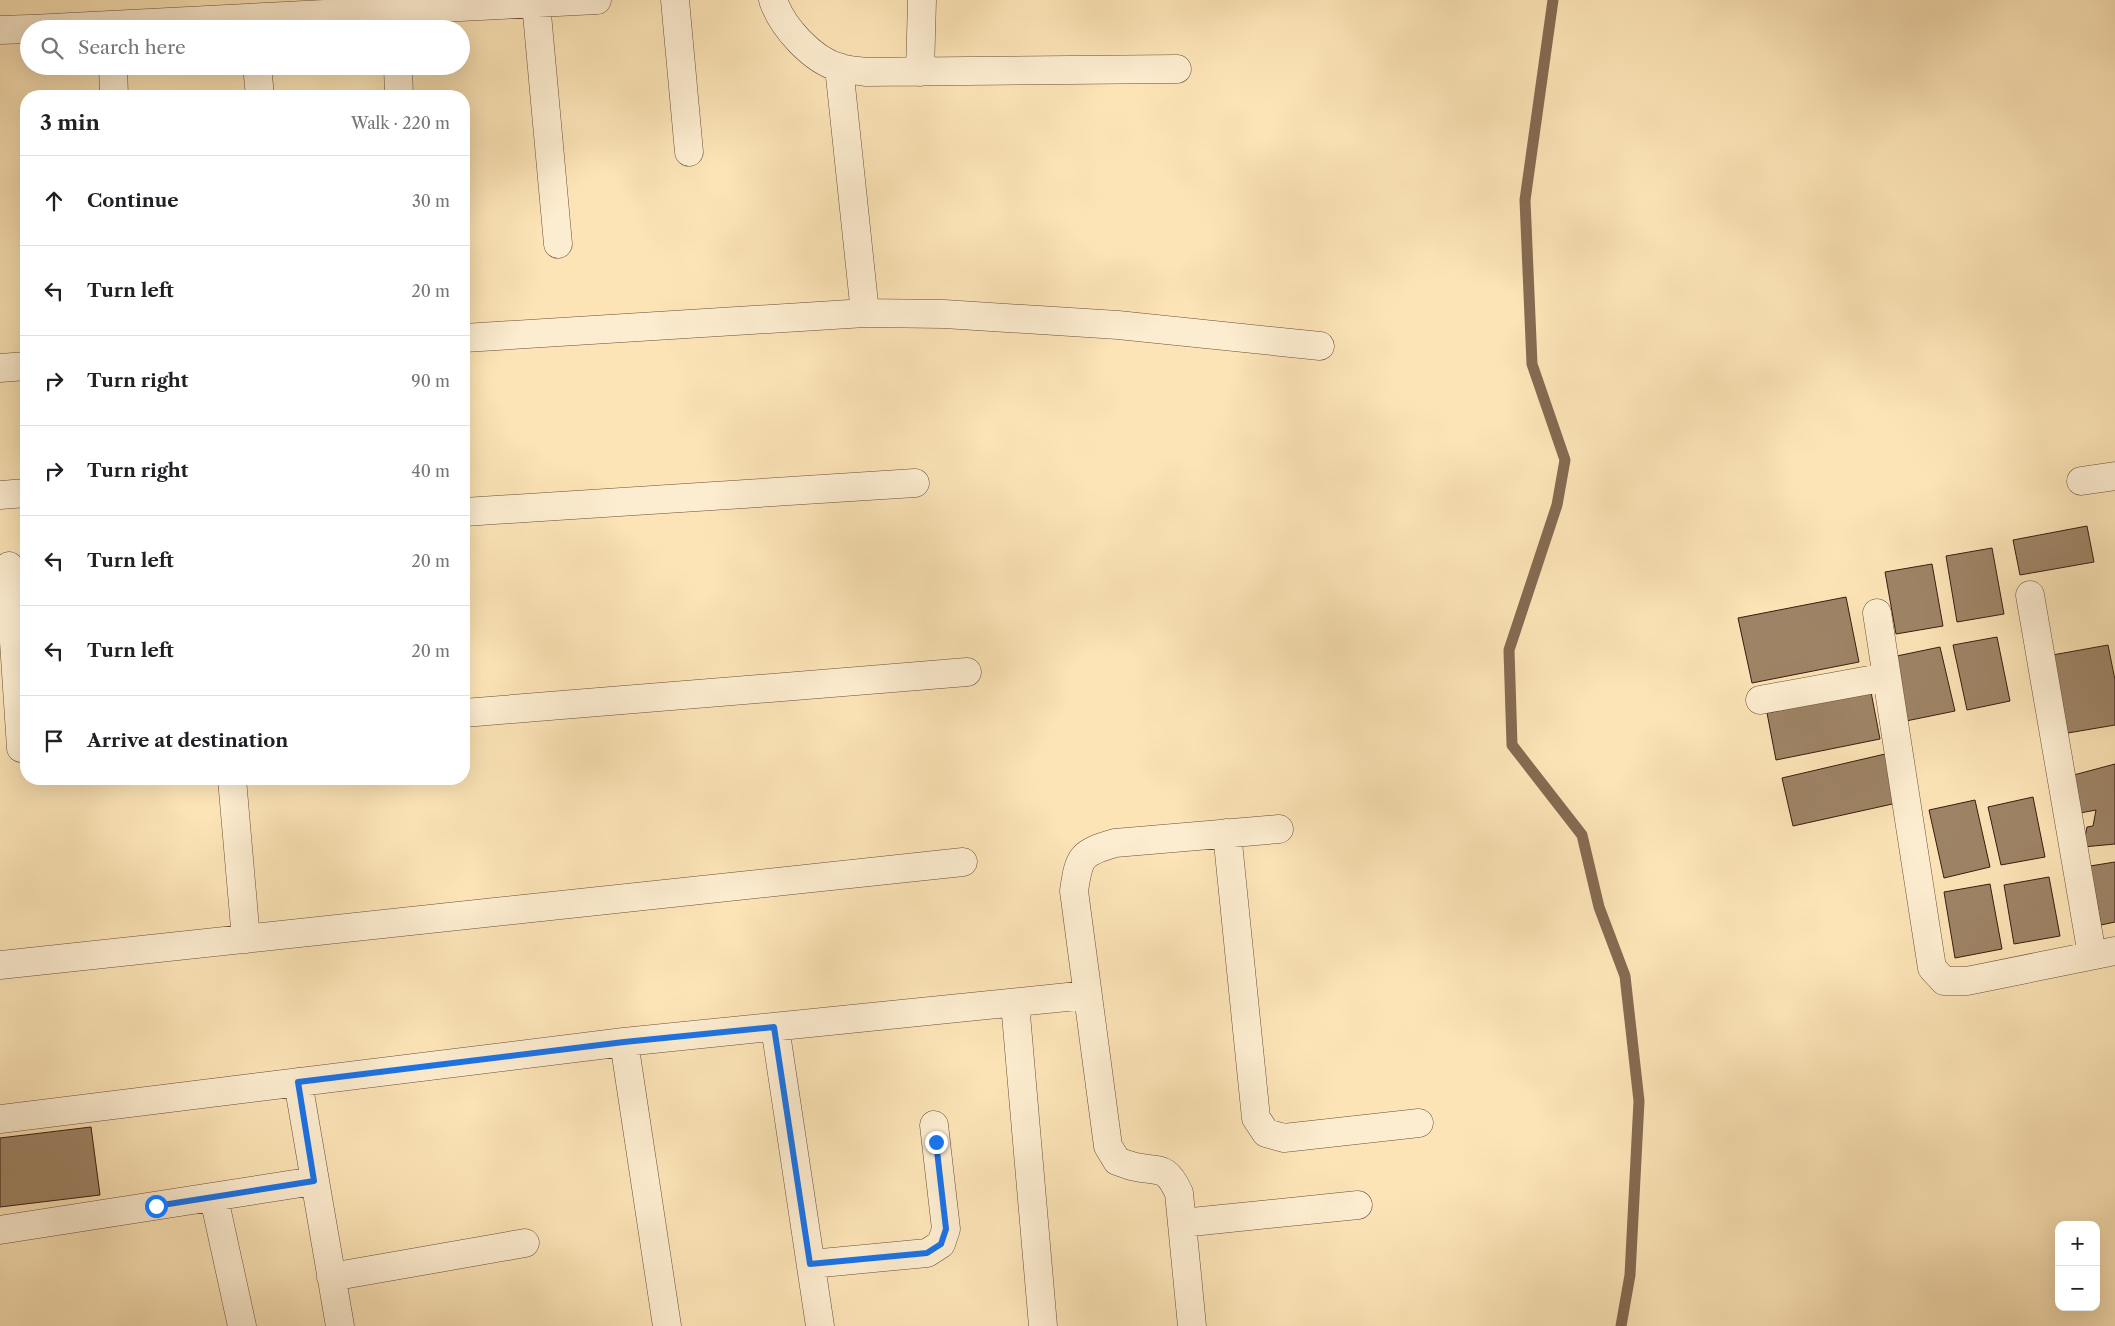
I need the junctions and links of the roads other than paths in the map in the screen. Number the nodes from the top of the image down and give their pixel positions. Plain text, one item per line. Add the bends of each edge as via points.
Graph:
1 (598, 0) edge
2 (675, 0) edge
3 (773, 0) edge
4 (922, 0) edge
5 (496, 3) edge
6 (536, 3) junction
7 (360, 6) edge
8 (208, 10) edge
9 (151, 20) edge
10 (243, 20) edge
11 (272, 20) edge
12 (397, 20) edge
13 (20, 29) edge
14 (0, 30) edge
15 (839, 68) junction
16 (1177, 69) dead end
17 (920, 72) junction
18 (113, 75) edge
19 (258, 75) edge
20 (398, 75) edge
21 (114, 90) edge
22 (259, 90) edge
23 (399, 90) edge
24 (689, 152) dead end
25 (558, 244) dead end
26 (865, 313) junction
27 (470, 338) edge
28 (1320, 346) dead end
29 (20, 366) edge
30 (0, 368) edge
31 (2115, 476) edge
32 (2081, 481) dead end
33 (915, 483) dead end
34 (20, 493) edge
35 (0, 495) edge
36 (470, 512) edge
37 (9, 566) dead end
38 (2030, 595) dead end
39 (1877, 613) dead end
40 (967, 672) dead end
41 (1886, 677) junction
42 (1760, 700) dead end
43 (470, 713) edge
44 (16, 749) edge
45 (233, 785) edge
46 (1279, 828) dead end
47 (1227, 833) junction
48 (963, 862) dead end
49 (246, 939) junction
50 (2104, 953) edge
51 (0, 965) edge
52 (1087, 995) junction
53 (1015, 1003) junction
54 (774, 1027) junction
55 (624, 1042) junction
56 (298, 1082) junction
57 (0, 1119) edge
58 (1419, 1123) dead end
59 (934, 1125) dead end
60 (314, 1181) junction
61 (214, 1198) junction
62 (1358, 1205) dead end
63 (1182, 1223) junction
64 (0, 1230) edge
65 (525, 1243) dead end
66 (810, 1264) junction
67 (331, 1276) junction
68 (242, 1326) edge
69 (340, 1326) edge
70 (667, 1326) edge
71 (820, 1326) edge
72 (1043, 1326) edge
73 (1192, 1326) edge

1 - 6 street
2 - 24 street
3 - 15 street via 789,30 810,51
4 - 17 street
5 - 6 street
5 - 12 street
6 - 25 street
7 - 11 street
7 - 12 street
8 - 9 street
8 - 10 street
13 - 14 street
15 - 17 street via 867,72
15 - 26 street
16 - 17 street
18 - 21 street
19 - 22 street
20 - 23 street
26 - 27 street
26 - 28 street via 944,314 1118,325
29 - 30 street
31 - 32 street
33 - 36 street
34 - 35 street
37 - 44 street
38 - 50 street
39 - 41 street
40 - 43 street
41 - 42 street
41 - 50 street via 1932,968 1944,982 1967,981
45 - 49 street
46 - 47 street
47 - 52 street via 1115,843 1090,850 1078,867 1074,891
47 - 58 street via 1256,1118 1266,1133 1284,1138
48 - 49 street
49 - 51 street
52 - 53 street
52 - 63 street via 1108,1146 1117,1161 1162,1170 1173,1180 1179,1193
53 - 54 street
53 - 72 street
54 - 55 street
54 - 66 street
55 - 56 street
55 - 70 street
56 - 57 street
56 - 60 street
59 - 66 street via 946,1229 941,1244 927,1253
60 - 61 street
60 - 67 street
61 - 64 street
61 - 68 street
62 - 63 street
63 - 73 street
65 - 67 street
66 - 71 street
67 - 69 street

